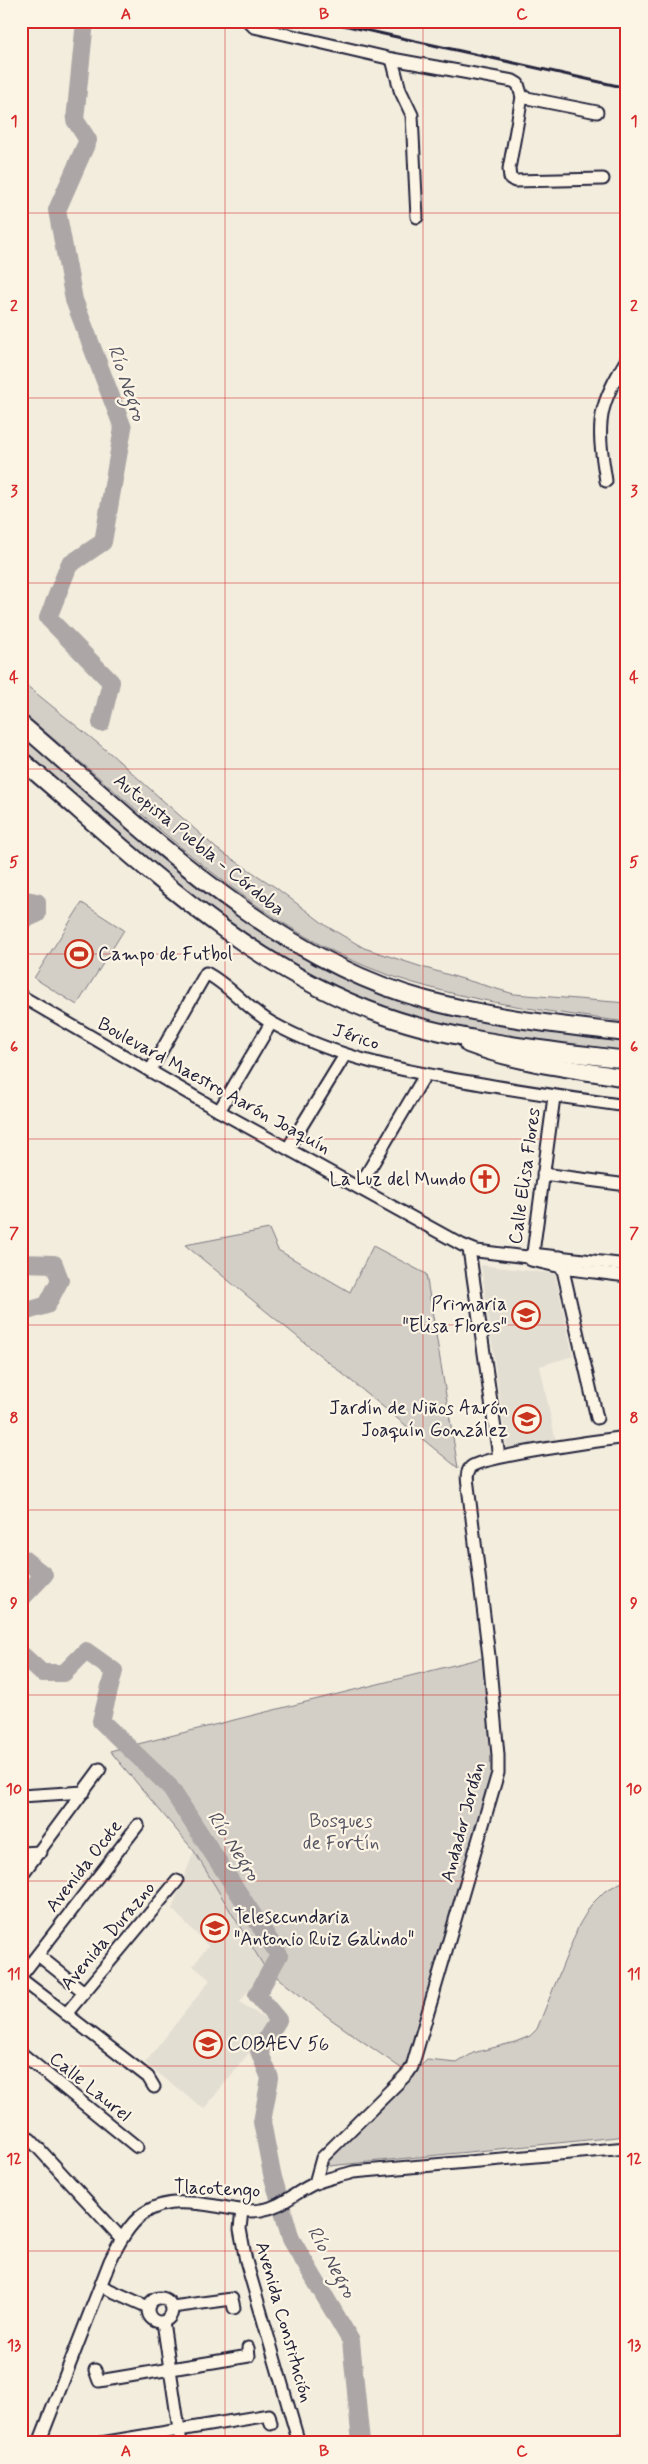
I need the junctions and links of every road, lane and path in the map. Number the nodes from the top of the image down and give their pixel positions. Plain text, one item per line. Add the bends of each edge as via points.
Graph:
1 (248, 21) edge
2 (392, 59) junction
3 (522, 97) junction
4 (597, 112) dead end
5 (603, 179) dead end
6 (417, 217) dead end
7 (627, 359) edge
8 (606, 481) dead end
9 (21, 724) edge
10 (21, 760) edge
11 (21, 996) edge
12 (272, 1023) junction
13 (428, 1029) junction
14 (627, 1033) edge
15 (345, 1055) junction
16 (627, 1060) edge
17 (150, 1071) junction
18 (425, 1075) junction
19 (627, 1078) edge
20 (554, 1096) junction
21 (627, 1106) edge
22 (219, 1111) junction
23 (288, 1148) junction
24 (543, 1174) junction
25 (627, 1185) edge
26 (358, 1187) junction
27 (469, 1249) junction
28 (530, 1257) junction
29 (561, 1262) junction
30 (627, 1265) edge
31 (627, 1276) edge
32 (597, 1418) dead end
33 (627, 1437) edge
34 (499, 1457) junction
35 (100, 1769) dead end
36 (84, 1792) junction
37 (21, 1796) edge
38 (138, 1825) dead end
39 (40, 1852) junction
40 (21, 1853) edge
41 (21, 1876) edge
42 (176, 1881) dead end
43 (38, 1955) junction
44 (21, 1978) edge
45 (84, 1992) junction
46 (66, 2014) junction
47 (21, 2053) edge
48 (154, 2087) dead end
49 (21, 2134) edge
50 (137, 2147) dead end
51 (627, 2148) edge
52 (315, 2183) junction
53 (242, 2210) junction
54 (121, 2238) junction
55 (100, 2286) junction
56 (172, 2306) junction
57 (148, 2307) junction
58 (234, 2308) dead end
59 (162, 2322) junction
60 (248, 2348) dead end
61 (95, 2370) dead end
62 (168, 2370) junction
63 (271, 2424) dead end
64 (178, 2429) junction
65 (627, 2441) edge
66 (39, 2443) edge
67 (101, 2443) edge
68 (180, 2443) edge
69 (299, 2443) edge
70 (579, 2443) edge

1 - 2 street via 254,27
2 - 3 street via 513,80 518,84
2 - 6 street via 400,90 412,115
3 - 4 street
3 - 5 street via 510,178 515,181
7 - 8 street via 616,377 602,415 601,448
9 - 14 highway, Autopista Puebla - Córdoba via 190,869 250,915 308,951 367,979 425,1000 501,1017
10 - 13 highway via 204,914 262,957 351,1003
11 - 17 street, Boulevard Maestro Aarón Joaquín
12 - 15 street, Jérico
12 - 17 street, Jérico via 206,973
12 - 22 street
13 - 16 highway
13 - 19 highway via 485,1050
15 - 18 street, Jérico
15 - 23 street
17 - 22 street, Boulevard Maestro Aarón Joaquín
18 - 20 street, Jérico
18 - 26 street
20 - 21 street, Jérico
20 - 24 street, Calle Elisa Flores
22 - 23 street, Boulevard Maestro Aarón Joaquín
23 - 26 street, Boulevard Maestro Aarón Joaquín
24 - 25 street
24 - 28 street, Calle Elisa Flores
26 - 27 street, Boulevard Maestro Aarón Joaquín
27 - 28 street, Boulevard Maestro Aarón Joaquín
27 - 34 street
28 - 29 street, Boulevard Maestro Aarón Joaquín
29 - 30 street, Boulevard Maestro Aarón Joaquín
29 - 31 street, Boulevard Maestro Aarón Joaquín
29 - 32 street
33 - 34 street, Andador Jordán
34 - 52 street, Andador Jordán via 472,1466 467,1476 489,1656 498,1773 412,2067 322,2158
35 - 36 street
36 - 37 street
36 - 39 street
38 - 43 street, Avenida Ocote
39 - 40 street
39 - 41 street
42 - 45 street, Avenida Durazno
43 - 44 street, Avenida Ocote
43 - 45 street
44 - 46 street
45 - 46 street, Avenida Durazno
46 - 48 street via 148,2077
47 - 50 street, Calle Laurel
49 - 54 street via 30,2139
51 - 52 street, Tlacotengo via 353,2172
52 - 53 street, Tlacotengo via 274,2207 260,2211
53 - 54 street, Tlacotengo via 175,2202 159,2204 137,2218
53 - 69 street, Avenida Constitución via 240,2228 246,2261
54 - 55 street, Tlacotengo
55 - 57 street
55 - 66 street, Tlacotengo
56 - 57 street via 160,2298
56 - 58 street via 232,2300
56 - 59 street via 170,2318
57 - 59 street via 151,2319
59 - 62 street
60 - 62 street via 249,2356
61 - 62 street via 99,2381
62 - 64 street
63 - 64 street via 269,2416
64 - 67 street
64 - 68 street
65 - 70 street

